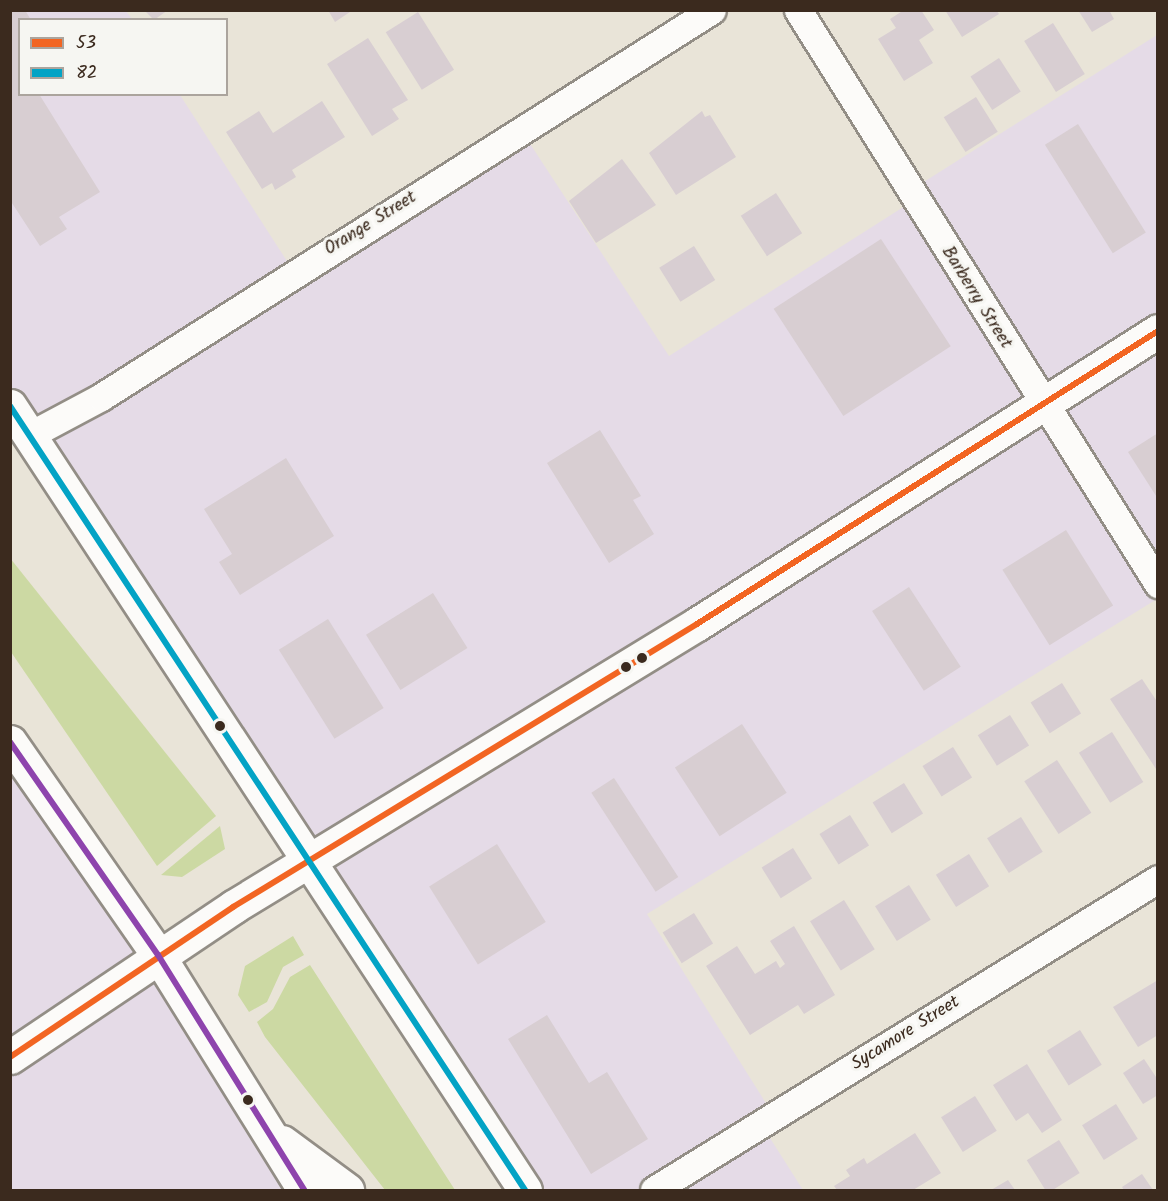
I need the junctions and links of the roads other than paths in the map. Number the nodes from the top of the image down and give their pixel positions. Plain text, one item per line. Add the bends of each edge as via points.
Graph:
1 (712, 10) edge
2 (798, 10) edge
3 (1158, 331) edge
4 (1043, 403) junction
5 (10, 406) edge
6 (28, 436) junction
7 (1158, 584) edge
8 (10, 742) edge
9 (307, 861) junction
10 (1158, 879) edge
11 (158, 955) junction
12 (10, 1057) edge
13 (266, 1130) junction
14 (304, 1191) edge
15 (346, 1191) edge
16 (525, 1191) edge
17 (654, 1191) edge

1 - 6 street, Orange Street via 101,397
2 - 4 street, Barberry Street
3 - 4 main road
4 - 7 street, Barberry Street
4 - 9 main road via 697,624
5 - 6 main road
6 - 9 main road
8 - 11 main road
9 - 11 main road
9 - 16 main road
10 - 17 street, Sycamore Street
11 - 12 main road
11 - 13 main road
13 - 14 main road
13 - 15 main road

